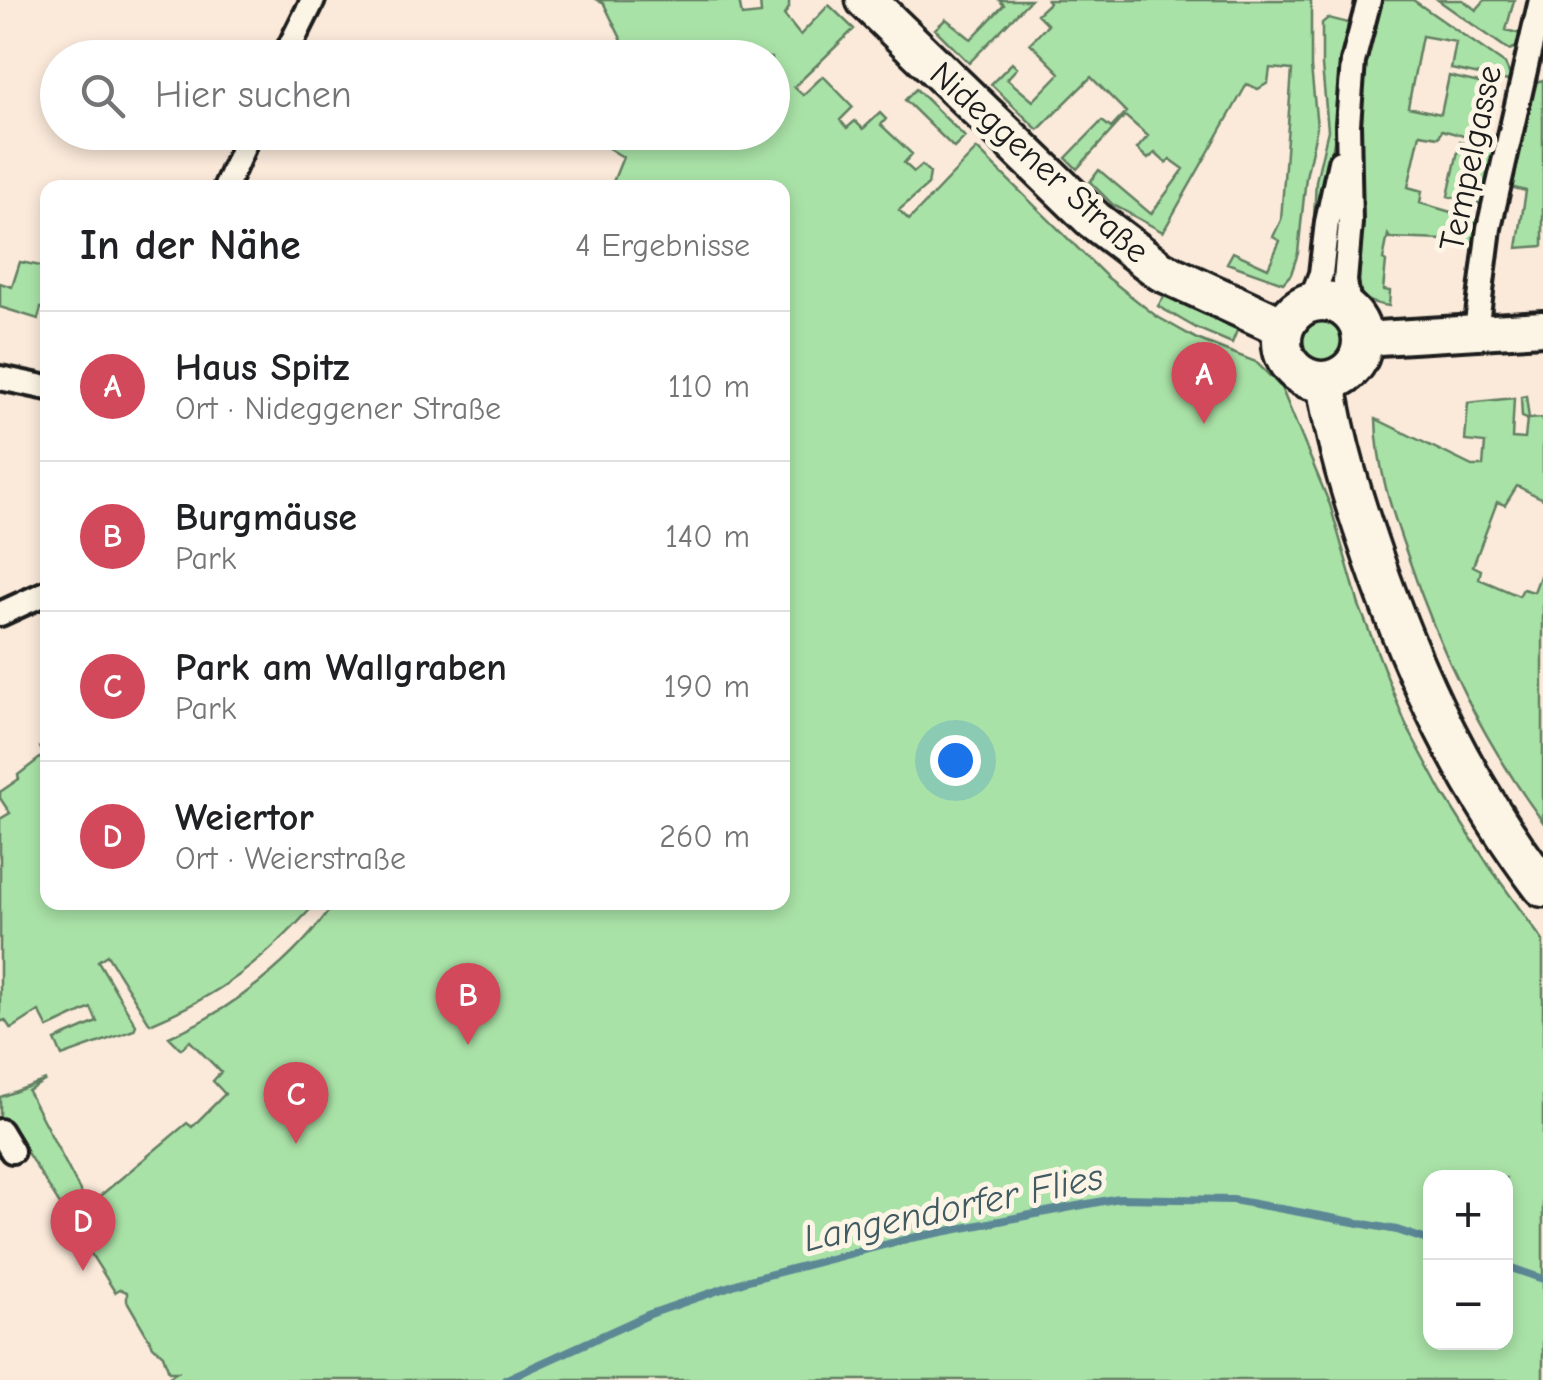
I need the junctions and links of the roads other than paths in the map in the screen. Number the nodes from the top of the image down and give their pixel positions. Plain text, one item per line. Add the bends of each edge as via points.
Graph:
1 (313, 0) edge
2 (866, 0) edge
3 (1369, 0) edge
4 (1541, 0) edge
5 (293, 40) edge
6 (1348, 124) junction
7 (242, 150) edge
8 (229, 180) edge
9 (1297, 315) junction
10 (1356, 326) junction
11 (1543, 328) edge
12 (1476, 332) junction
13 (0, 378) edge
14 (1326, 382) junction
15 (40, 386) edge
16 (40, 596) edge
17 (0, 614) edge
18 (1543, 887) edge

1 - 5 street
2 - 9 main road, Nideggener Straße via 1124,244 1193,288
3 - 6 street
4 - 12 street, Tempelgasse via 1489,228
6 - 9 street via 1321,274
6 - 10 street via 1344,282
7 - 8 street
9 - 10 main road via 1339,304
9 - 14 main road via 1284,352 1304,377
10 - 12 street
10 - 14 main road via 1359,358
11 - 12 street
13 - 15 street
14 - 18 main road via 1346,479 1438,722
16 - 17 street

